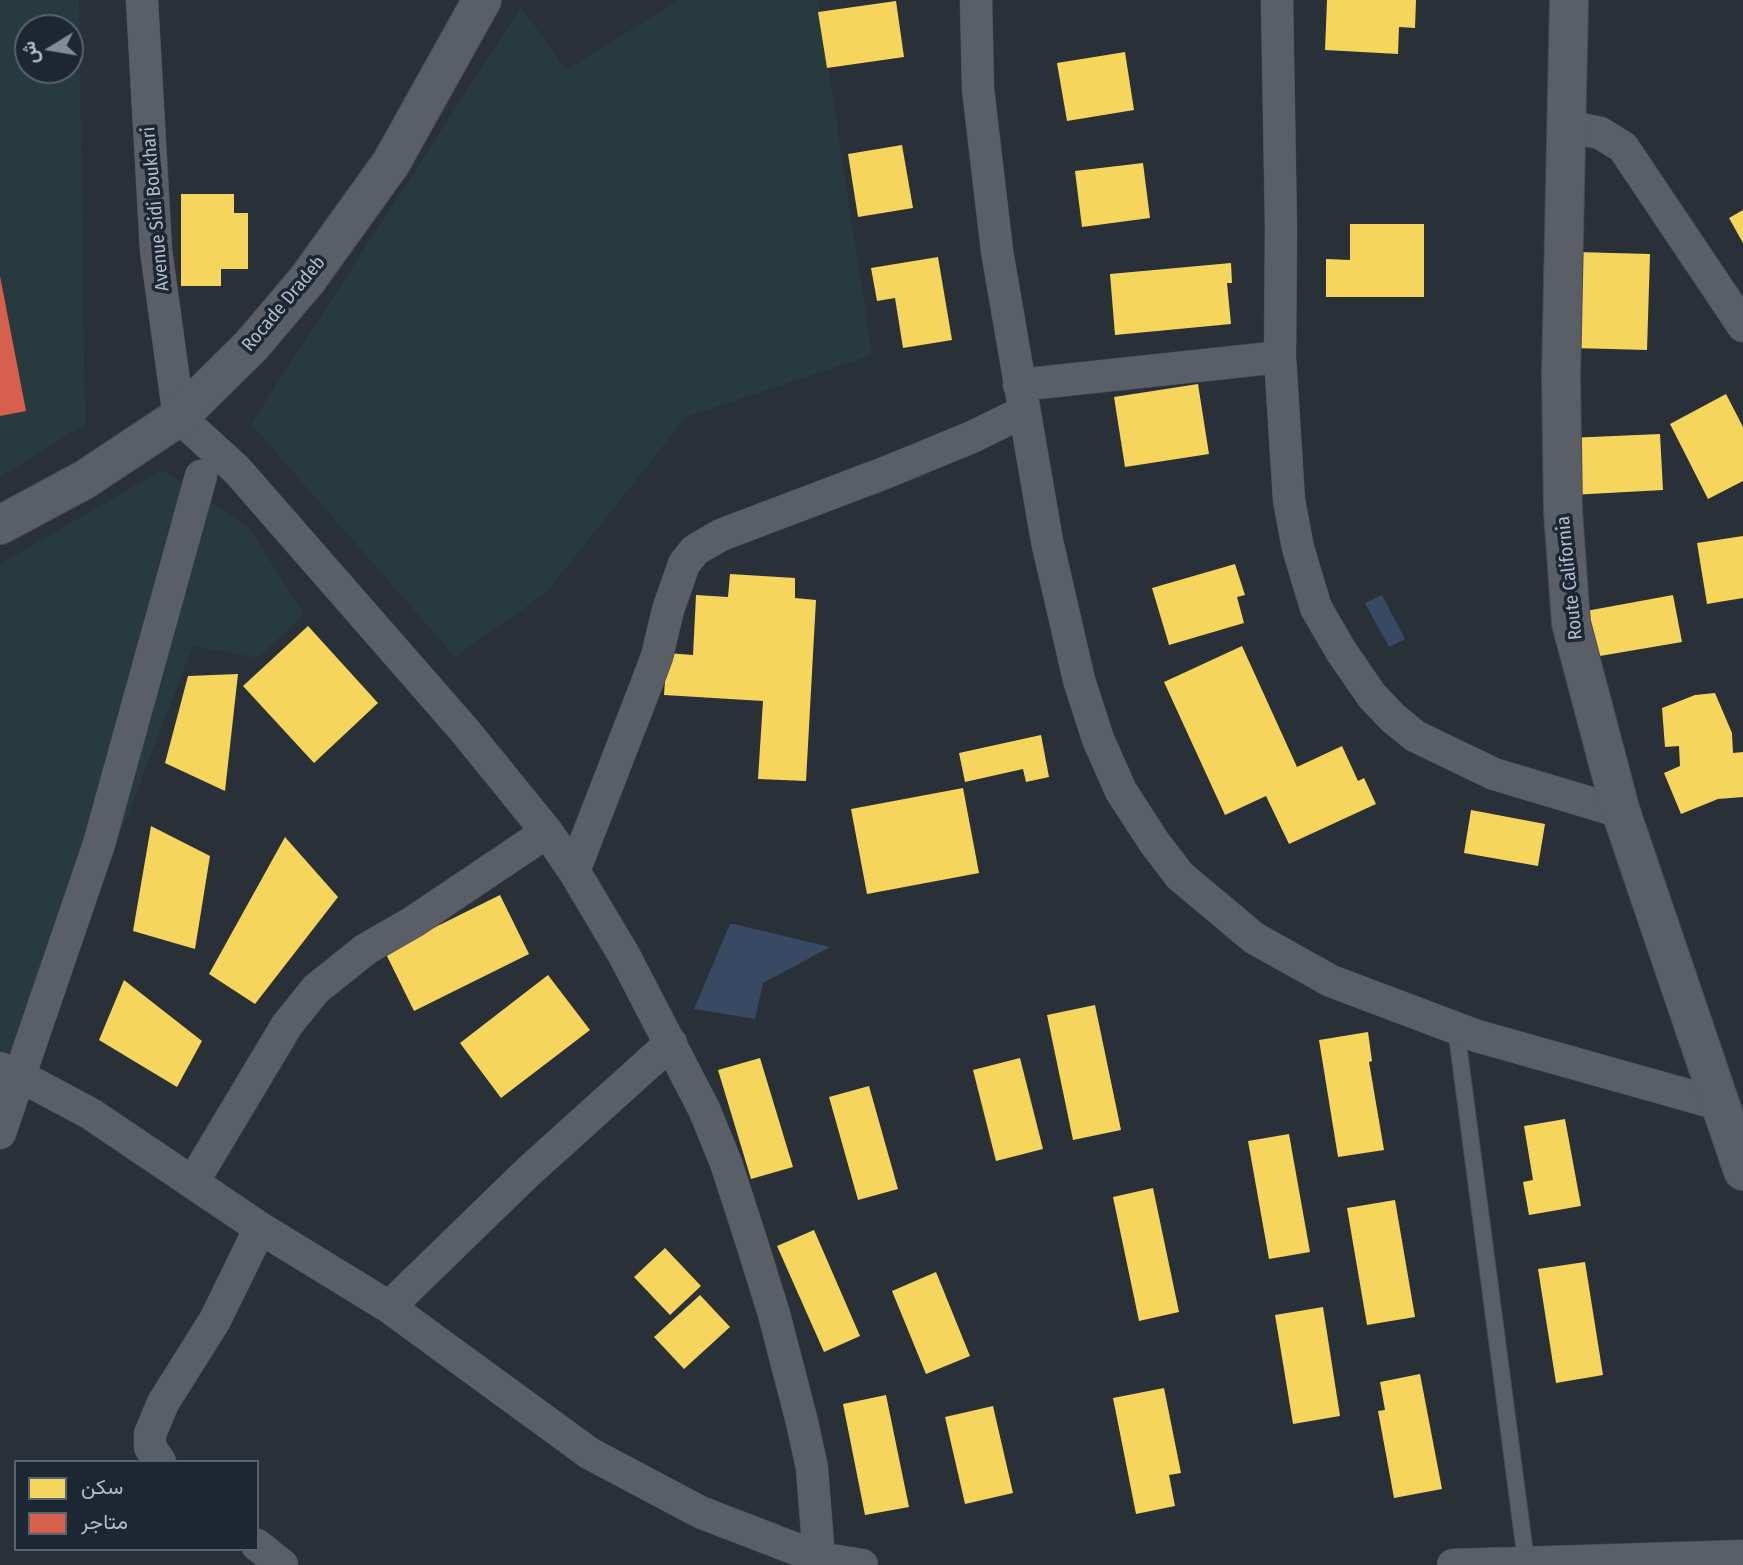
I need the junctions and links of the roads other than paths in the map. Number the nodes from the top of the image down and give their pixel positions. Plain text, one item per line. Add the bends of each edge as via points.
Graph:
1 (142, 0) edge
2 (482, 0) edge
3 (976, 0) edge
4 (1277, 0) edge
5 (1569, 0) edge
6 (1567, 126) junction
7 (1743, 326) edge
8 (1280, 357) junction
9 (1021, 398) junction
10 (179, 417) junction
11 (201, 475) dead end
12 (0, 524) edge
13 (1621, 812) junction
14 (547, 832) junction
15 (574, 871) junction
16 (1456, 1028) junction
17 (671, 1043) junction
18 (10, 1072) edge
19 (1719, 1104) junction
20 (0, 1133) edge
21 (1743, 1171) edge
22 (193, 1182) junction
23 (260, 1228) junction
24 (389, 1307) junction
25 (158, 1460) edge
26 (259, 1547) edge
27 (1743, 1556) edge
28 (1526, 1561) junction
29 (816, 1562) edge
30 (282, 1565) edge
31 (862, 1565) edge
32 (1453, 1565) edge

1 - 10 street, Avenue Sidi Boukhari via 156,250
2 - 10 street, Rocade Dradeb via 391,163 307,280 251,346
3 - 9 street via 978,89 997,251
4 - 8 street
5 - 6 street, Route California
6 - 7 street via 1600,133 1623,147
6 - 13 street, Route California via 1561,376 1567,573 1571,623
8 - 9 street
8 - 13 street via 1289,500 1298,548 1316,608 1372,696 1415,736 1494,774
9 - 15 street via 972,437 721,535 695,550 684,564 651,674
9 - 16 street via 1079,680 1121,791 1154,842 1180,876 1254,938 1331,981
10 - 12 street, Rocade Dradeb via 84,480
10 - 14 street via 237,470 387,639
11 - 18 street via 99,845
13 - 19 street, Route California
14 - 15 street
14 - 22 street via 366,949 316,989 287,1025
15 - 17 street
16 - 19 street
16 - 28 lane
17 - 24 street via 528,1172
17 - 29 street via 726,1163 774,1314 812,1468
18 - 20 street
18 - 22 street via 91,1114
19 - 21 street, Route California
22 - 23 street
23 - 24 street
23 - 25 street via 215,1320 163,1403 149,1442
24 - 29 street via 589,1452 700,1512
26 - 30 street
27 - 28 street
28 - 32 street
29 - 31 street

